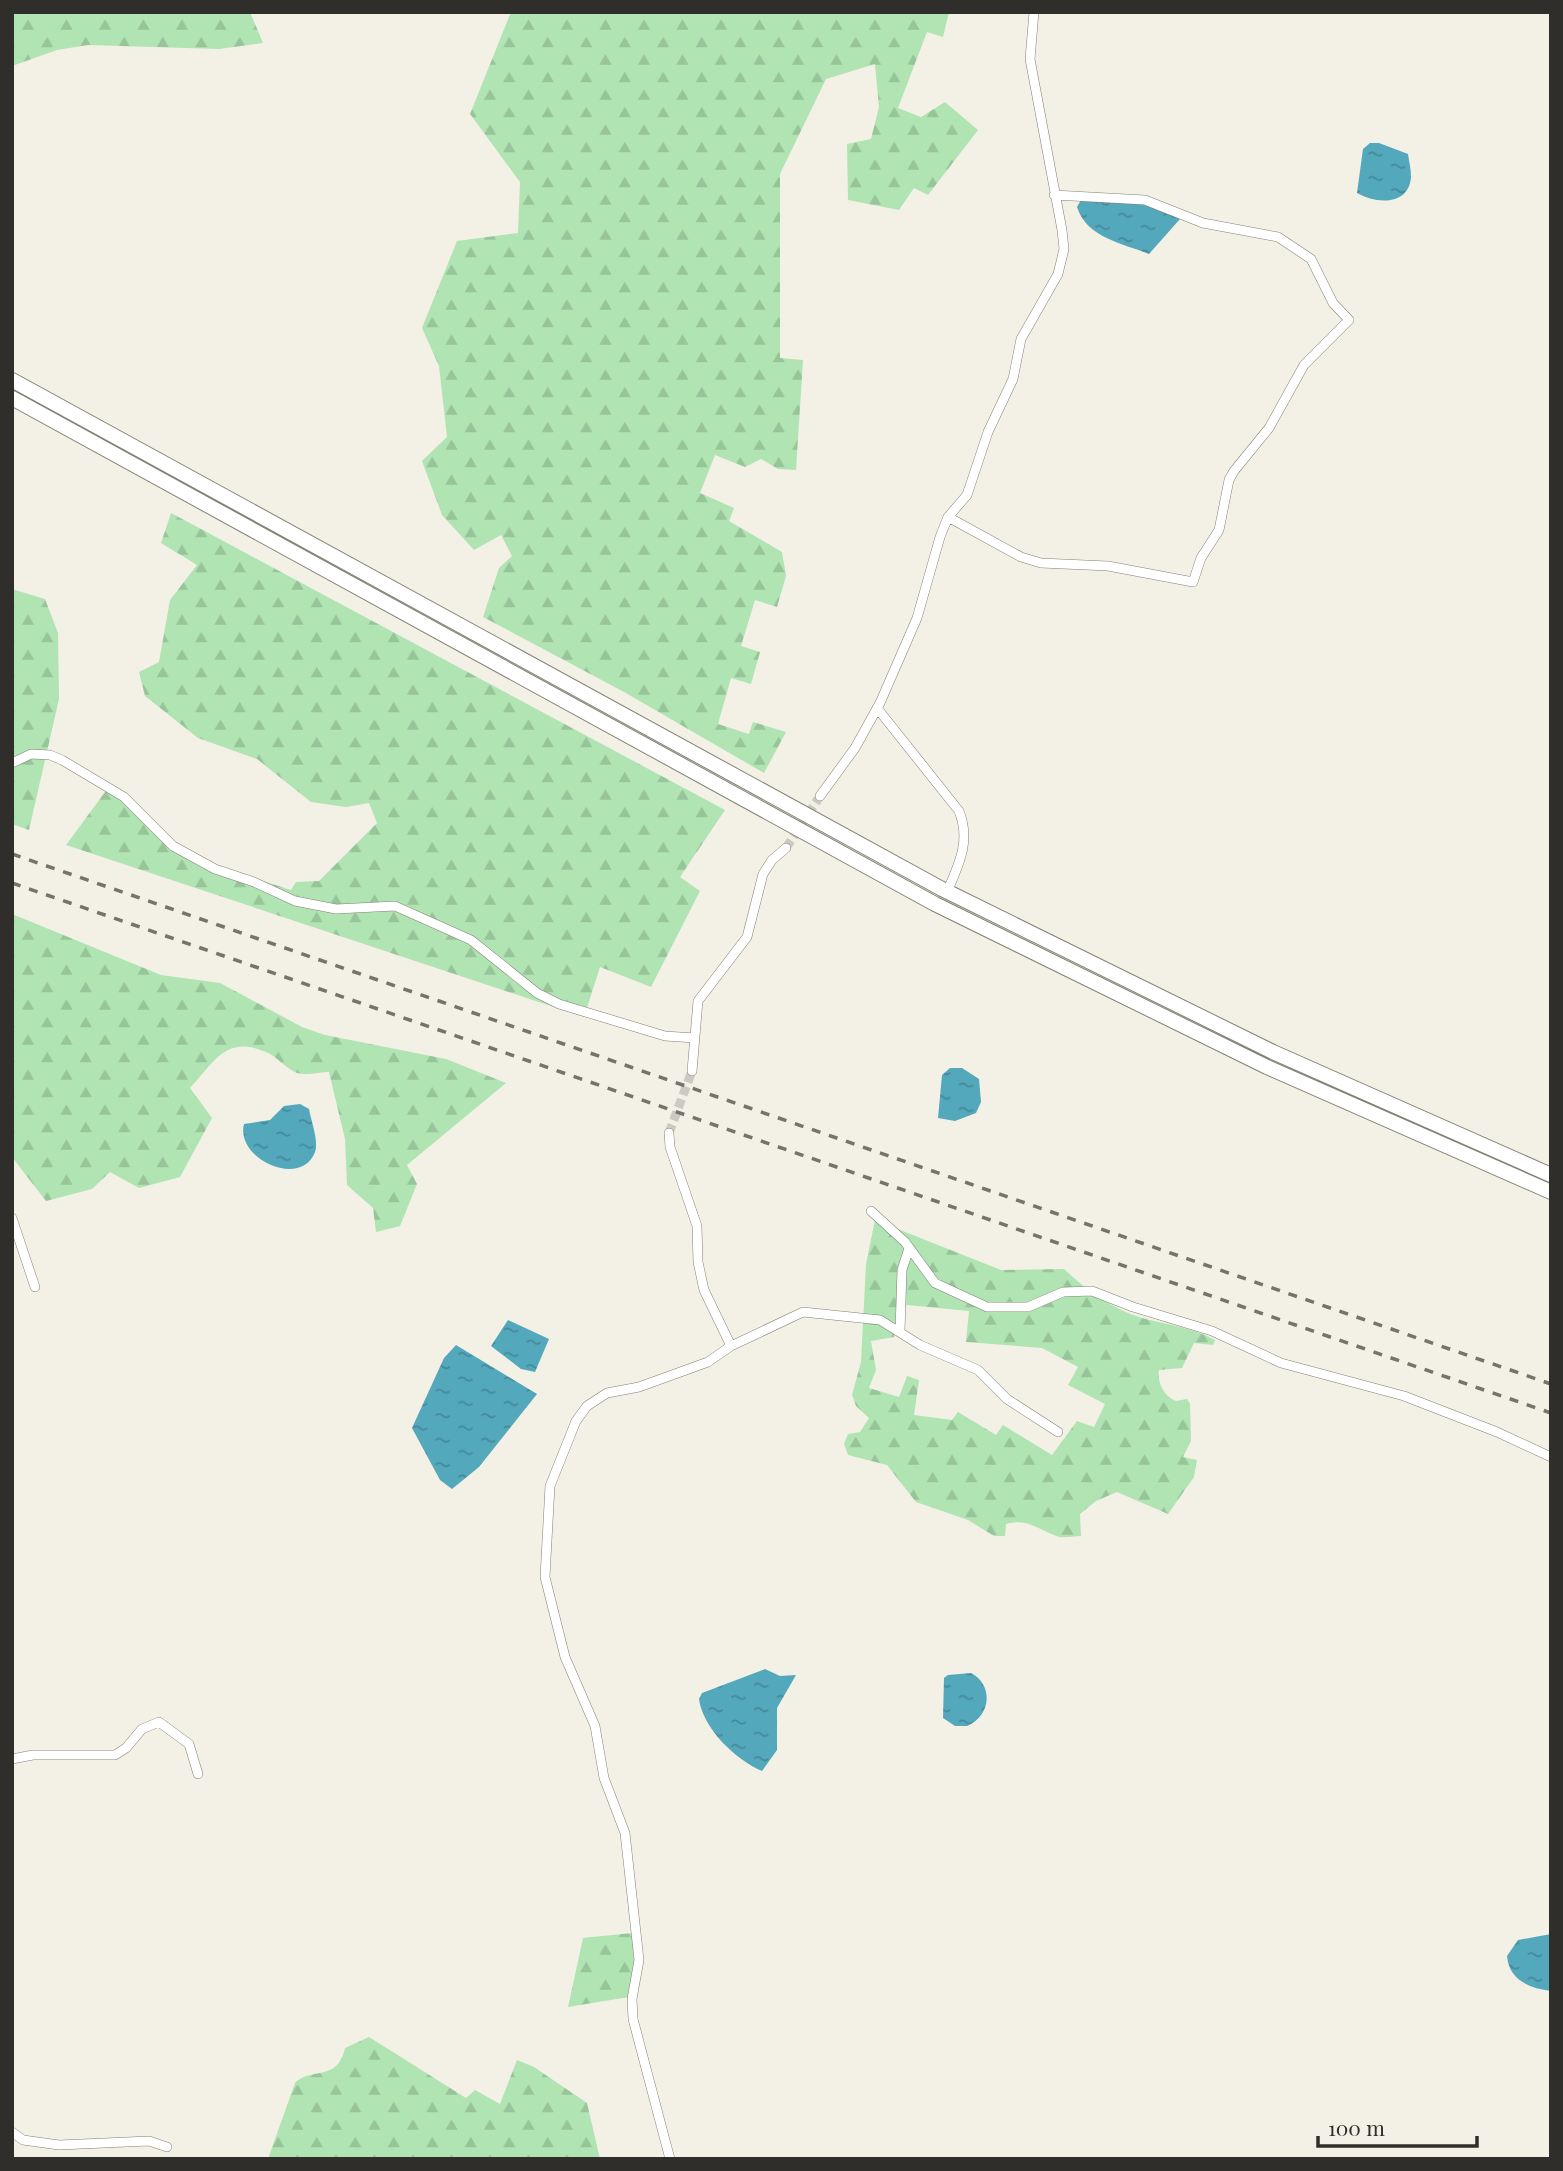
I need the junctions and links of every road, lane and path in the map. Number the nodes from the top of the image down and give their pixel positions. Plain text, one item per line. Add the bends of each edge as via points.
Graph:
1 (1034, 12) edge
2 (1054, 195) junction
3 (12, 380) edge
4 (12, 398) edge
5 (948, 517) junction
6 (877, 708) junction
7 (12, 762) edge
8 (820, 796) tunnel mouth
9 (786, 848) tunnel mouth
10 (947, 892) junction
11 (695, 1038) junction
12 (692, 1071) tunnel mouth
13 (669, 1133) tunnel mouth
14 (1551, 1175) edge
15 (1551, 1192) edge
16 (871, 1211) dead end
17 (12, 1218) edge
18 (909, 1248) junction
19 (35, 1287) dead end
20 (900, 1331) junction
21 (731, 1346) junction
22 (1058, 1432) dead end
23 (1551, 1457) edge
24 (12, 1759) edge
25 (198, 1774) dead end
26 (12, 2132) edge
27 (167, 2147) dead end
28 (670, 2159) edge

1 - 2 street via 1030,60
2 - 5 street via 1064,249 1058,274 1021,339 1013,379 988,432 967,495
2 - 5 street via 1145,200 1203,223 1278,237 1311,259 1333,303 1349,320 1304,365 1269,428 1234,471 1219,530 1201,558 1194,582 1108,566 1041,563
3 - 10 main road
4 - 15 main road via 934,904 1278,1072
5 - 6 street via 918,618
6 - 8 street
6 - 10 street via 960,811 965,847
7 - 11 street via 31,754 62,760 124,797 173,846 215,869 295,901 337,909 395,906 471,940 537,993 559,1004 665,1036
9 - 11 street via 764,874 747,937 698,1002
10 - 14 main road via 1273,1052
11 - 12 street
13 - 21 street via 697,1226 704,1290
16 - 18 street
17 - 19 street
18 - 20 street via 902,1270
18 - 23 street via 935,1283 987,1307 1028,1307 1069,1291 1092,1291 1212,1331 1281,1363 1404,1396
20 - 21 street via 880,1320 803,1312
20 - 22 street via 920,1345 978,1370 1007,1399
21 - 28 street via 708,1362 639,1387 607,1393 587,1406 576,1421 548,1494 545,1577 565,1657 595,1726 604,1778 625,1833 639,1960 633,2019
24 - 25 street via 114,1755 142,1729 159,1721 189,1744
26 - 27 street via 23,2140 59,2145 142,2141

